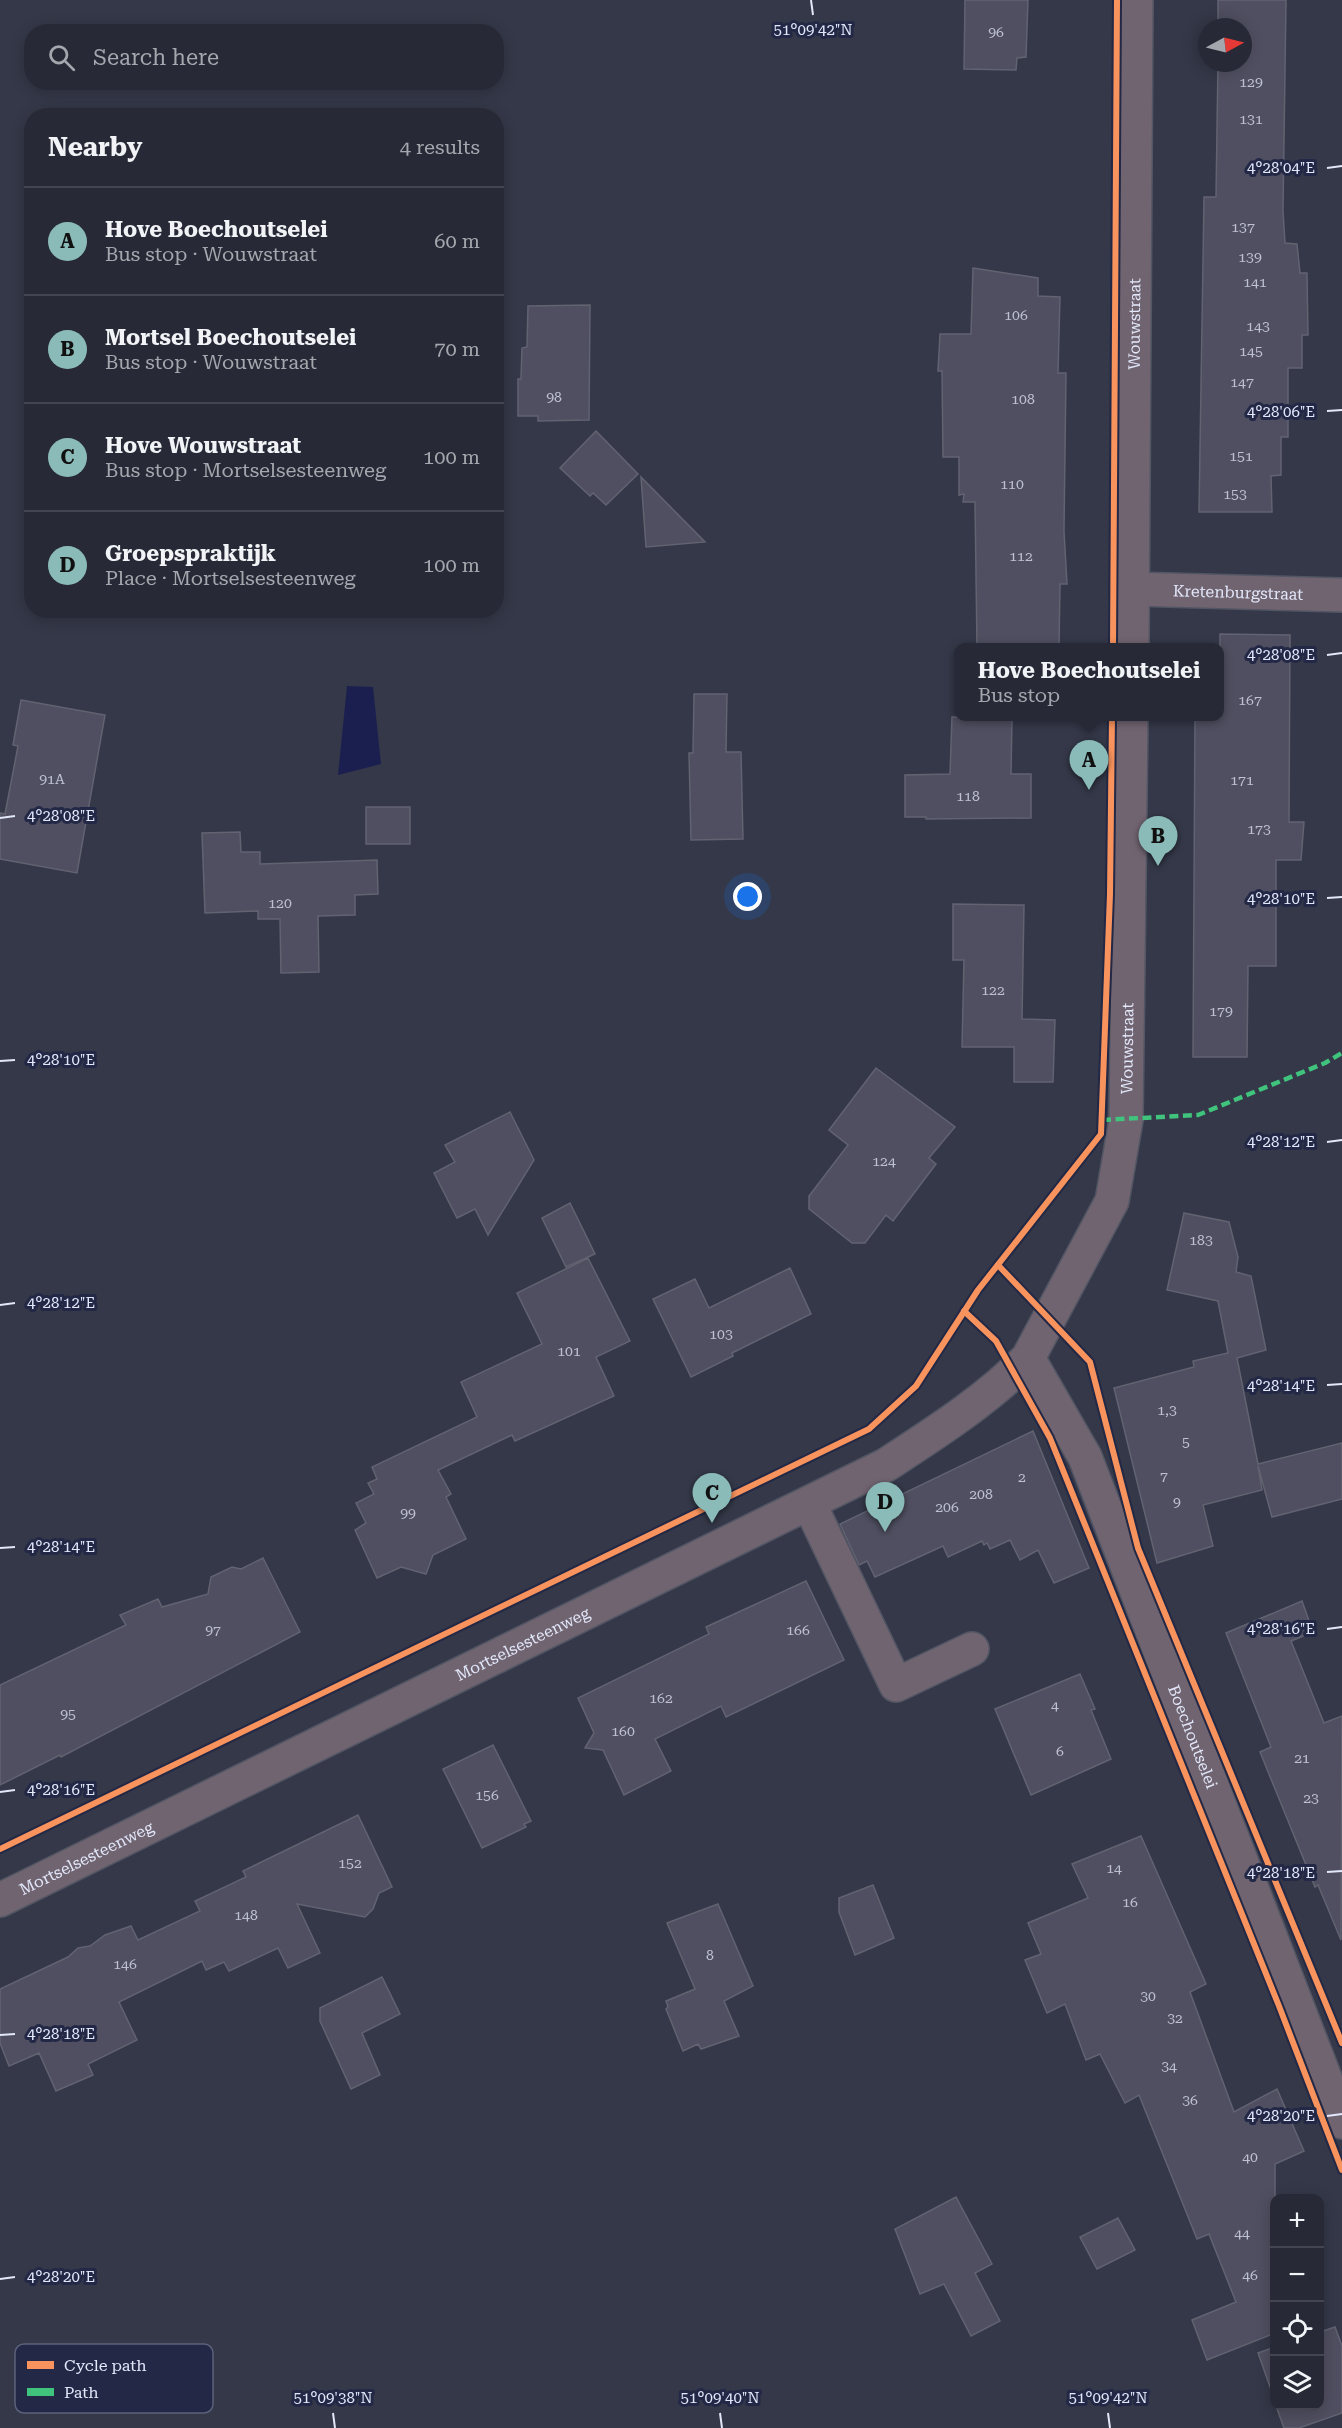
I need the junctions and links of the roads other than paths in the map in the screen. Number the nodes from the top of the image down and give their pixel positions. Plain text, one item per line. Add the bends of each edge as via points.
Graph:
1 (1136, 0) edge
2 (1133, 589) junction
3 (1342, 595) edge
4 (1132, 643) edge
5 (1131, 721) edge
6 (1028, 1358) junction
7 (809, 1503) junction
8 (972, 1649) dead end
9 (0, 1900) edge
10 (1342, 2122) edge

1 - 2 street, Wouwstraat
2 - 3 street, Kretenburgstraat
2 - 4 street, Wouwstraat
5 - 6 street, Wouwstraat via 1126,1120 1112,1201
6 - 7 street, Mortselsesteenweg via 937,1432 886,1465
6 - 10 street, Boechoutselei via 1085,1457
7 - 8 street via 896,1685
7 - 9 street, Mortselsesteenweg

